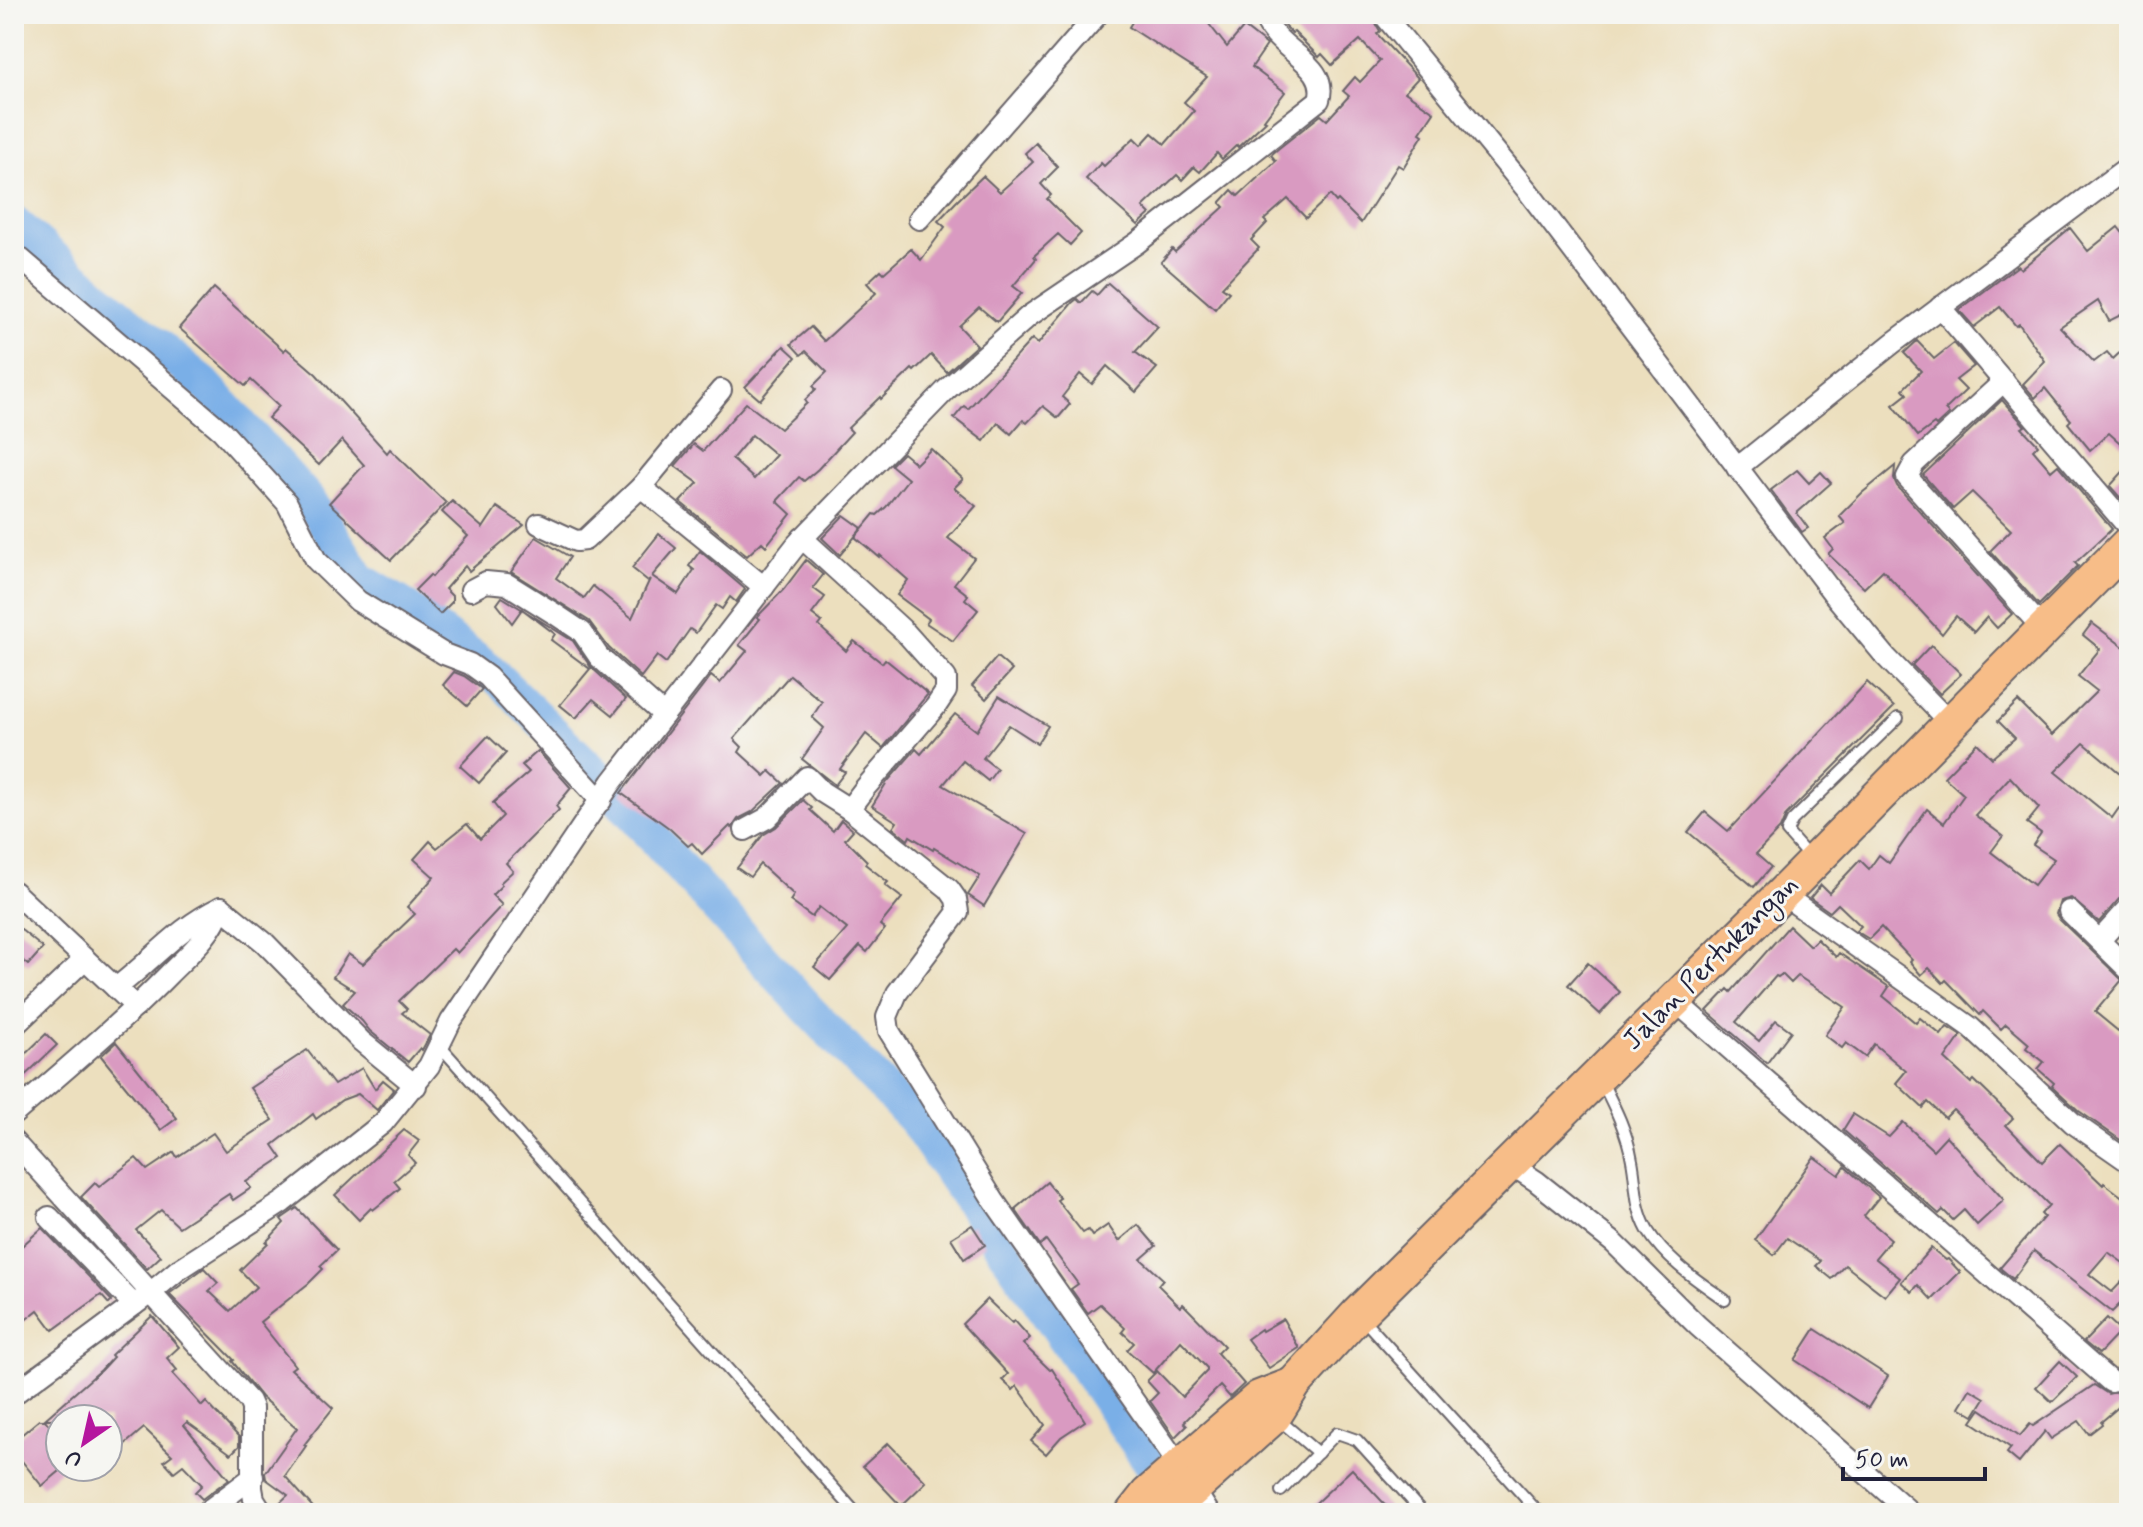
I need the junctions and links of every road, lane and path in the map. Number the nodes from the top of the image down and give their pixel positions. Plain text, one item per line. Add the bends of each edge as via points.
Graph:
1 (1098, 14) edge
2 (1264, 14) edge
3 (1383, 14) edge
4 (2129, 166) edge
5 (919, 219) dead end
6 (14, 253) edge
7 (1940, 307) junction
8 (2004, 381) junction
9 (721, 390) dead end
10 (1737, 468) junction
11 (641, 487) junction
12 (539, 524) dead end
13 (802, 538) junction
14 (2127, 544) edge
15 (764, 587) junction
16 (471, 590) dead end
17 (2044, 630) junction
18 (664, 715) junction
19 (1898, 718) dead end
20 (1951, 724) junction
21 (606, 791) junction
22 (849, 809) junction
23 (745, 830) dead end
24 (1813, 862) junction
25 (14, 892) edge
26 (1782, 894) junction
27 (221, 907) junction
28 (2129, 908) edge
29 (2069, 911) dead end
30 (2100, 940) junction
31 (85, 959) junction
32 (2129, 970) edge
33 (116, 988) junction
34 (1674, 1000) junction
35 (136, 1007) junction
36 (14, 1026) edge
37 (440, 1046) junction
38 (1599, 1074) junction
39 (416, 1086) junction
40 (14, 1114) edge
41 (14, 1142) edge
42 (2129, 1162) edge
43 (1510, 1164) junction
44 (49, 1217) dead end
45 (142, 1300) junction
46 (1725, 1300) dead end
47 (1358, 1314) junction
48 (2111, 1382) dead end
49 (1294, 1384) junction
50 (14, 1394) edge
51 (1274, 1416) junction
52 (1318, 1453) junction
53 (253, 1477) junction
54 (1281, 1491) dead end
55 (1173, 1495) edge
56 (205, 1513) edge
57 (263, 1513) edge
58 (856, 1513) edge
59 (1423, 1513) edge
60 (1539, 1513) edge
61 (1911, 1513) edge

1 - 5 street
2 - 13 street via 1267,28 1319,76 1319,100 1137,243 1029,316 946,390
3 - 10 street via 1527,190
4 - 7 street
6 - 21 street via 222,431 287,503 316,560 358,601 488,677
7 - 8 street
7 - 10 street
8 - 14 street
8 - 17 street via 1914,464 1907,477
9 - 11 street
10 - 20 street via 1877,647
11 - 12 street via 585,540
11 - 15 street
13 - 15 street
13 - 22 street via 905,632 946,678 946,691 936,706
14 - 17 main road, Jalan Pertukangan
15 - 18 street
16 - 18 street via 486,582 507,584 555,614 582,632 599,657
17 - 20 main road, Jalan Pertukangan
18 - 21 street
19 - 24 lane via 1792,821 1787,832
20 - 24 main road, Jalan Pertukangan
21 - 37 street via 451,1021
22 - 23 street via 807,777 767,818
22 - 55 street via 956,899 958,912 897,993 887,1017 889,1031
24 - 26 main road, Jalan Pertukangan
25 - 31 street
26 - 34 main road, Jalan Pertukangan
26 - 42 street via 1970,1027 2073,1123
27 - 33 street via 174,935
27 - 35 street via 203,940
27 - 39 street via 265,943 361,1041
28 - 30 street
29 - 30 street
30 - 32 street
31 - 33 street
31 - 36 street
33 - 35 street
34 - 38 main road, Jalan Pertukangan
34 - 48 street
35 - 40 street
37 - 39 street
37 - 58 lane
38 - 43 main road, Jalan Pertukangan
38 - 46 lane via 1622,1122 1633,1161 1634,1193 1648,1230 1672,1261
39 - 45 street via 383,1123 283,1202 178,1270
41 - 45 street via 78,1210
43 - 47 main road, Jalan Pertukangan
43 - 61 street via 1614,1243 1698,1326
44 - 45 street
45 - 50 street
45 - 53 street via 249,1401
47 - 49 main road, Jalan Pertukangan
47 - 60 lane
49 - 51 main road, Jalan Pertukangan
49 - 55 main road, Jalan Pertukangan via 1259,1398
51 - 52 lane
51 - 55 main road, Jalan Pertukangan
52 - 54 lane
52 - 59 lane via 1337,1433 1357,1440
53 - 56 street
53 - 57 street via 254,1499

